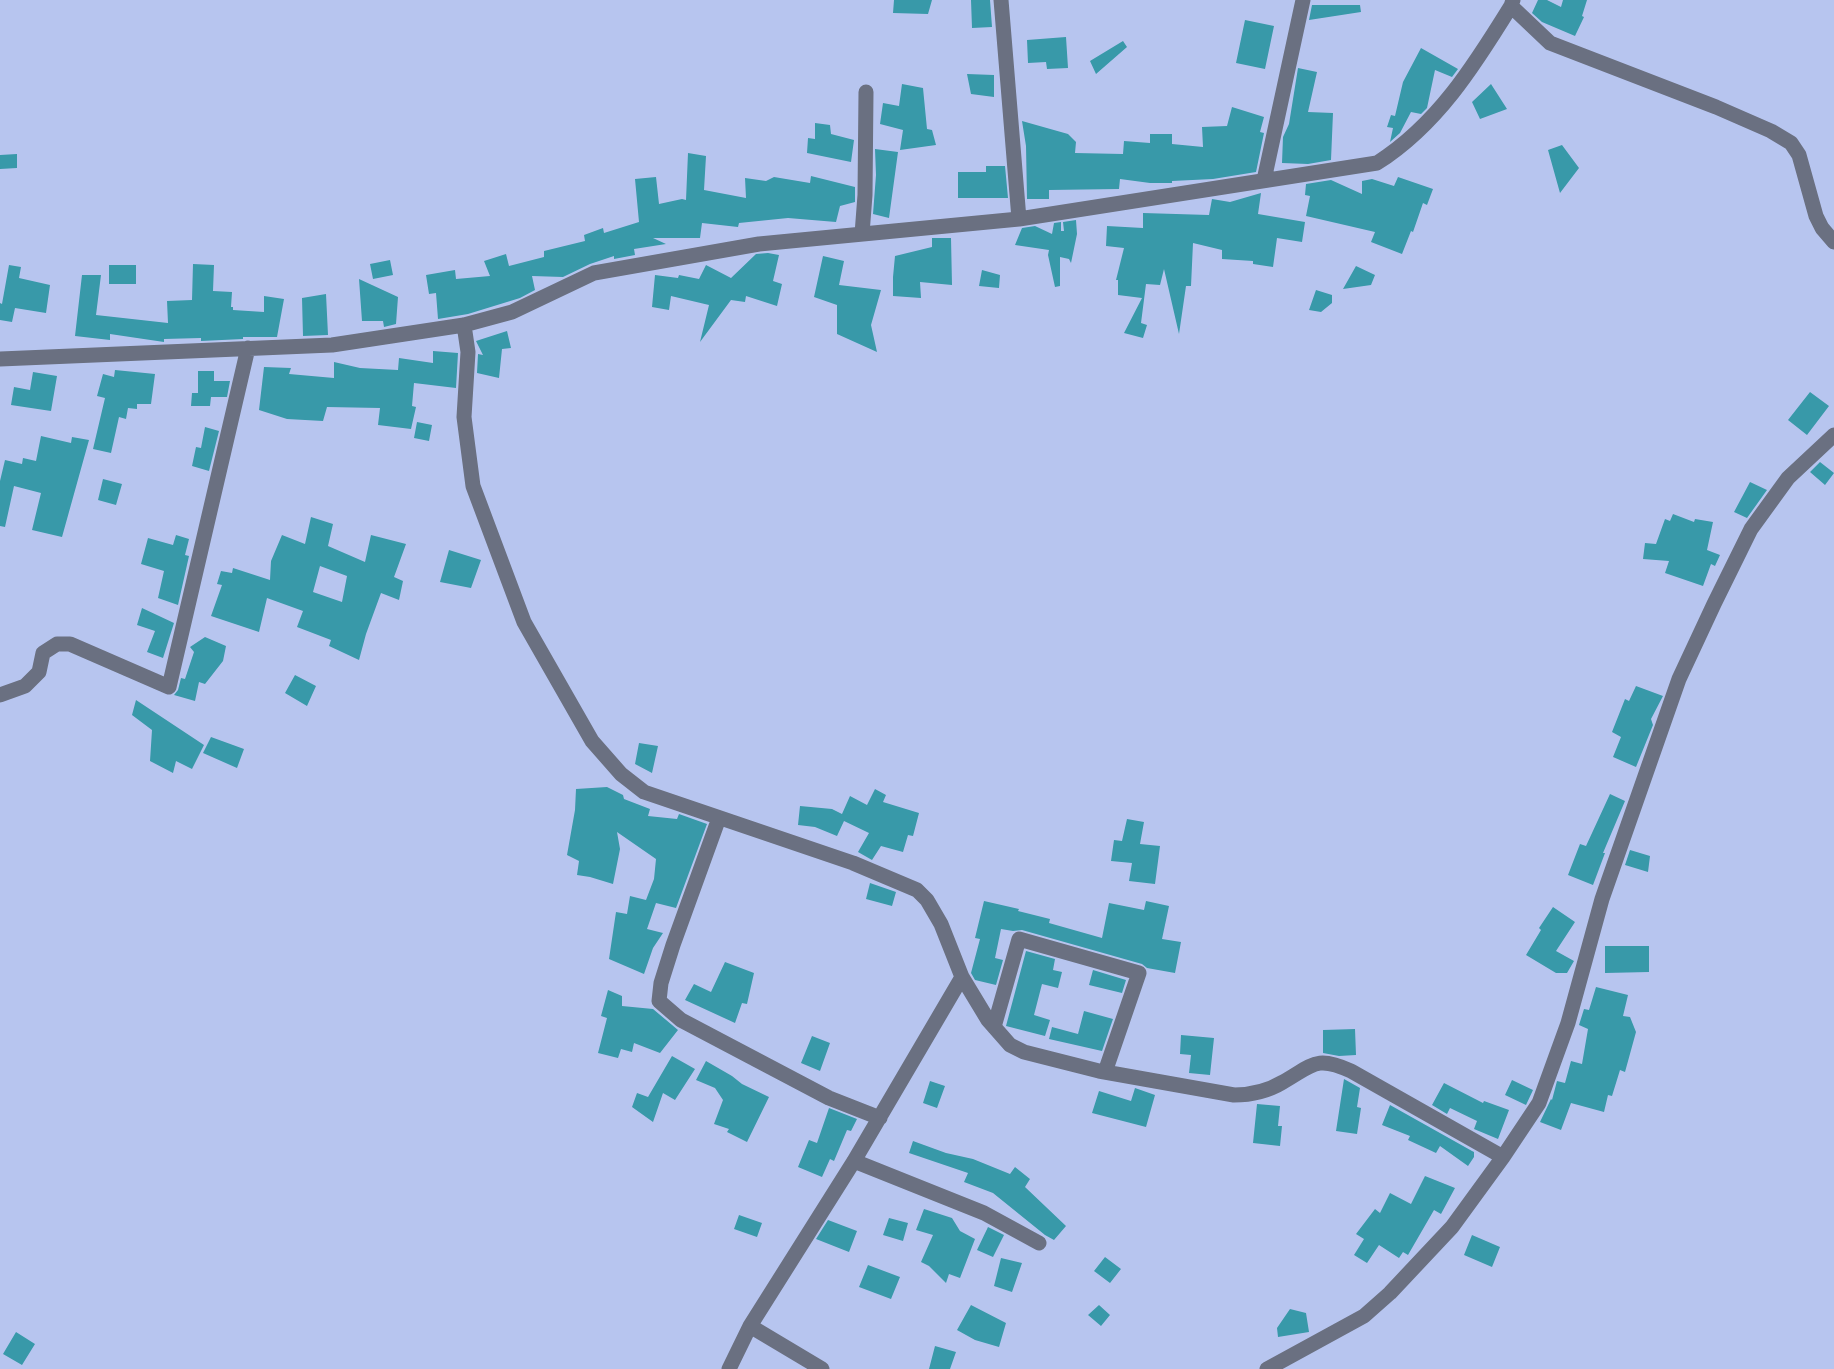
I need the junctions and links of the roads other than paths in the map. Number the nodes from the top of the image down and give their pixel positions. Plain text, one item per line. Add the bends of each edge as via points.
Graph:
1 (1001, 0) edge
2 (1303, 0) edge
3 (1512, 3) edge
4 (866, 92) dead end
5 (1264, 180) junction
6 (1019, 219) junction
7 (862, 234) junction
8 (1834, 242) edge
9 (464, 325) junction
10 (248, 348) junction
11 (0, 359) edge
12 (1834, 435) edge
13 (0, 695) edge
14 (719, 818) junction
15 (962, 977) junction
16 (994, 1028) junction
17 (1105, 1072) junction
18 (880, 1118) junction
19 (1503, 1157) junction
20 (854, 1161) junction
21 (1039, 1243) dead end
22 (750, 1326) junction
23 (729, 1369) edge
24 (822, 1369) edge
25 (1267, 1369) edge

1 - 6 street
2 - 5 street
3 - 5 street via 1446,101 1396,151 1366,166
3 - 8 street via 1550,43 1716,107 1791,143 1799,154 1819,222
4 - 7 street
5 - 6 street
6 - 7 street
7 - 9 street via 759,244 594,273 512,312
9 - 10 street via 332,345
9 - 14 street via 468,352 464,417 473,486 524,622 592,741 621,774 644,792
10 - 11 street
10 - 13 street via 169,687 70,644 57,644 43,653 39,672 25,686
12 - 19 street via 1788,478 1751,529 1679,680 1602,899 1547,1084
14 - 15 street via 843,859 917,890 941,924
14 - 18 street via 667,964 659,1001 681,1020 829,1098
15 - 16 street
15 - 18 street
16 - 17 street via 1010,1045 1024,1052
16 - 17 street via 1019,939 1139,973
17 - 19 street via 1191,1089 1249,1095 1282,1083 1307,1066 1328,1062 1351,1071
18 - 20 street
19 - 25 street via 1452,1227 1390,1293 1364,1316
20 - 21 street via 984,1213
20 - 22 street
22 - 23 street
22 - 24 street

